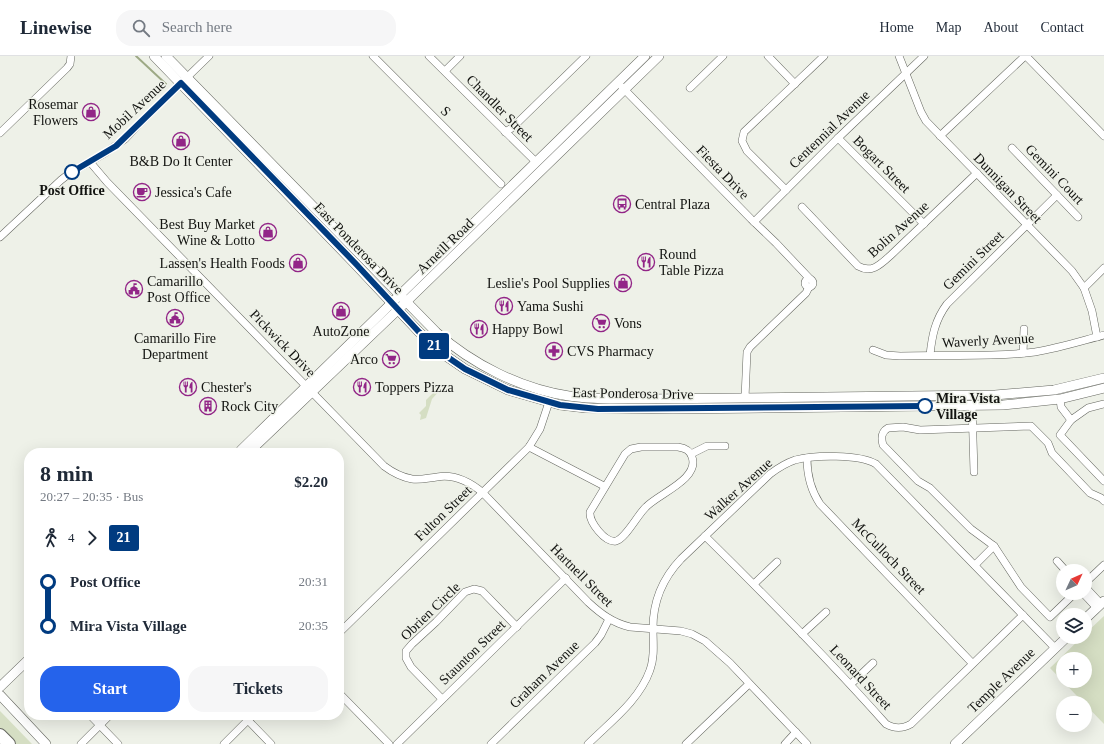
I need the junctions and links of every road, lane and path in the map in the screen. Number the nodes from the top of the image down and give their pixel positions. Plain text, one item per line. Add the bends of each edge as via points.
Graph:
1 (71, 56) edge
2 (154, 56) edge
3 (166, 56) edge
4 (209, 56) edge
5 (373, 56) edge
6 (429, 56) edge
7 (460, 56) edge
8 (586, 56) edge
9 (645, 56) edge
10 (659, 56) edge
11 (723, 56) edge
12 (768, 56) edge
13 (824, 56) edge
14 (899, 56) edge
15 (924, 56) edge
16 (1025, 56) edge
17 (445, 71) junction
18 (906, 73) junction
19 (184, 80) junction
20 (795, 84) junction
21 (621, 86) junction
22 (690, 88) dead end
23 (506, 132) junction
24 (0, 133) edge
25 (940, 136) junction
26 (1104, 136) edge
27 (838, 138) junction
28 (1012, 148) dead end
29 (90, 162) junction
30 (536, 162) junction
31 (977, 173) junction
32 (501, 184) dead end
33 (786, 190) junction
34 (1057, 195) junction
35 (802, 207) dead end
36 (1078, 217) dead end
37 (754, 222) junction
38 (924, 224) junction
39 (1027, 226) junction
40 (0, 237) edge
41 (1104, 268) edge
42 (1084, 288) junction
43 (403, 299) junction
44 (395, 306) junction
45 (1024, 329) dead end
46 (1100, 336) edge
47 (873, 350) dead end
48 (1023, 353) junction
49 (930, 355) junction
50 (1104, 378) edge
51 (488, 380) junction
52 (511, 380) junction
53 (1104, 388) edge
54 (309, 389) junction
55 (745, 398) junction
56 (1060, 399) junction
57 (549, 402) junction
58 (1104, 404) edge
59 (972, 406) junction
60 (1071, 420) junction
61 (973, 427) junction
62 (725, 446) dead end
63 (529, 447) junction
64 (244, 448) edge
65 (253, 448) edge
66 (691, 454) junction
67 (808, 458) junction
68 (974, 472) dead end
69 (1104, 481) edge
70 (604, 486) junction
71 (483, 493) junction
72 (1104, 501) edge
73 (705, 536) junction
74 (994, 546) junction
75 (1057, 561) dead end
76 (777, 562) dead end
77 (1060, 564) edge
78 (975, 565) junction
79 (1104, 565) edge
80 (1092, 576) edge
81 (566, 578) junction
82 (754, 584) junction
83 (1092, 594) edge
84 (1092, 598) edge
85 (1068, 600) edge
86 (1101, 604) edge
87 (826, 612) dead end
88 (1092, 612) edge
89 (1023, 615) junction
90 (609, 619) junction
91 (517, 627) junction
92 (344, 628) edge
93 (653, 629) junction
94 (802, 634) junction
95 (1059, 644) edge
96 (1055, 648) junction
97 (873, 663) dead end
98 (972, 663) junction
99 (24, 664) edge
100 (750, 684) junction
101 (851, 684) junction
102 (0, 687) edge
103 (0, 695) edge
104 (344, 698) edge
105 (442, 699) junction
106 (95, 720) edge
107 (105, 720) edge
108 (245, 720) edge
109 (251, 720) edge
110 (100, 725) junction
111 (796, 732) junction
112 (0, 735) edge
113 (9, 744) edge
114 (46, 744) edge
115 (81, 744) edge
116 (118, 744) edge
117 (224, 744) edge
118 (271, 744) edge
119 (389, 744) edge
120 (397, 744) edge
121 (490, 744) edge
122 (588, 744) edge
123 (686, 744) edge
124 (784, 744) edge
125 (807, 744) edge
126 (955, 744) edge

1 - 24 street via 67,68
2 - 19 main road, East Ponderosa Drive
3 - 19 main road, East Ponderosa Drive
4 - 19 street, Mobil Avenue
5 - 32 street, S
6 - 17 street, Chandler Street
7 - 17 street
8 - 23 street
9 - 21 main road, Arneill Road
10 - 21 main road, Arneill Road
11 - 22 street
12 - 20 street
13 - 20 street
14 - 18 street, Dunnigan Street
15 - 18 street, Centennial Avenue
16 - 25 street
16 - 26 street
17 - 23 street, Chandler Street
18 - 25 street, Dunnigan Street via 921,112
18 - 27 street, Centennial Avenue
19 - 29 street, Mobil Avenue via 125,139
19 - 43 main road, East Ponderosa Drive
19 - 44 main road, East Ponderosa Drive
20 - 33 street via 749,126 742,137 746,152
21 - 30 main road, Arneill Road
21 - 37 street, Fiesta Drive
21 - 43 main road, Arneill Road
23 - 30 street, Chandler Street
25 - 31 street, Dunnigan Street
27 - 33 street, Centennial Avenue
27 - 38 street, Bogart Street
28 - 34 street, Gemini Court
29 - 40 street, Mobil Avenue via 61,180
29 - 54 street, Pickwick Drive
30 - 43 main road, Arneill Road
31 - 38 street, Bolin Avenue
31 - 39 street, Dunnigan Street
33 - 37 street, Centennial Avenue
34 - 36 street, Gemini Court
34 - 39 street, Gemini Street
35 - 38 street, Bolin Avenue via 858,266 867,270 877,267
37 - 55 street, Fiesta Drive via 776,243 810,283 806,293 747,352
39 - 42 street, Dunnigan Street via 1061,259
39 - 49 street, Gemini Street via 942,309 933,329
41 - 42 street
42 - 46 street, Dunnigan Street
43 - 44 main road, Arneill Road
43 - 52 main road, East Ponderosa Drive via 454,347
44 - 51 main road, East Ponderosa Drive via 446,356
44 - 54 main road, Arneill Road
45 - 48 street
46 - 48 street, Waverly Avenue via 1056,348
47 - 49 street, Waverly Avenue via 891,356
48 - 49 street, Waverly Avenue
50 - 55 main road, East Ponderosa Drive via 1054,390 1017,394
51 - 52 main road via 503,383
51 - 57 main road, East Ponderosa Drive via 508,390
52 - 55 main road, East Ponderosa Drive via 567,396 598,399
53 - 56 main road, East Ponderosa Drive
54 - 64 main road, Arneill Road
54 - 65 main road, Arneill Road
54 - 71 street, Pickwick Drive via 384,466 393,472 413,479 452,477 470,484
56 - 59 main road, East Ponderosa Drive
56 - 60 street
57 - 59 main road, East Ponderosa Drive via 598,409
57 - 63 street, Fulton Street via 540,429
58 - 60 street via 1088,408
59 - 61 street
60 - 69 street via 1060,435
61 - 68 street
61 - 72 street via 1031,426 1048,443 1052,453 1090,493
61 - 74 street via 920,430 888,428 882,434 881,440 882,445 918,481 930,488 971,529
62 - 66 street via 707,446
63 - 70 street
63 - 71 street, Fulton Street
66 - 70 street via 686,449 678,447 631,449
66 - 70 street via 694,464 690,473 680,484 644,508 623,536 616,541 609,540 590,519 590,512
67 - 73 street, Walker Avenue via 787,463 770,474
67 - 78 street, Walker Avenue via 857,458 876,464
67 - 98 street, McCulloch Street via 809,481 820,504
71 - 81 street, Hartnell Street
71 - 92 street, Fulton Street
73 - 82 street, Leonard Street
73 - 93 street, Walker Avenue via 675,565 663,582 657,600
74 - 78 street
74 - 85 street via 1021,587 1050,617
75 - 77 street
76 - 82 street
78 - 89 street, Walker Avenue
79 - 80 street
81 - 90 street, Hartnell Street via 588,602
81 - 91 street, Staunton Street
82 - 94 street, Leonard Street
83 - 86 street
84 - 86 street
86 - 88 main road
87 - 94 street
89 - 96 street, Walker Avenue
89 - 98 street, Leonard Street
90 - 93 street, Hartnell Street via 630,627
90 - 121 street, Graham Avenue via 595,643
91 - 105 street, Staunton Street
91 - 105 street, Obrien Circle via 482,591 474,589 465,592 406,651 406,658 411,667
93 - 100 street, Hartnell Street via 682,631 706,641
93 - 122 street, Walker Avenue via 651,666 641,689
94 - 101 street, Leonard Street
95 - 96 main road, Temple Avenue
96 - 126 main road, Temple Avenue
97 - 101 street
98 - 101 street, Leonard Street via 911,724 901,728 886,724
99 - 102 main road
100 - 111 street, Hartnell Street
100 - 123 street
103 - 114 main road
104 - 119 street
105 - 120 street, Staunton Street
106 - 110 street
107 - 110 street
108 - 117 street
109 - 118 street
110 - 115 street
110 - 116 street
111 - 124 street
111 - 125 street, Hartnell Street
112 - 113 highway

